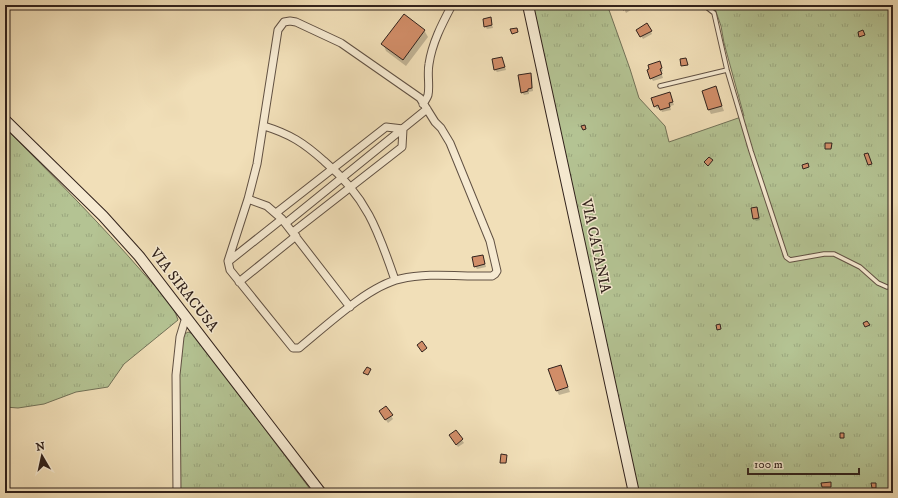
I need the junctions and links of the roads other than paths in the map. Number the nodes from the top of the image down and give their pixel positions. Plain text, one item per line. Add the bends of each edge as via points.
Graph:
1 (452, 5) edge
2 (528, 5) edge
3 (704, 5) edge
4 (727, 70) junction
5 (660, 86) dead end
6 (425, 107) junction
7 (5, 120) edge
8 (264, 126) junction
9 (403, 129) junction
10 (334, 168) junction
11 (342, 177) junction
12 (351, 187) junction
13 (248, 199) junction
14 (281, 218) junction
15 (294, 234) junction
16 (228, 261) junction
17 (395, 280) junction
18 (239, 282) junction
19 (887, 287) dead end
20 (350, 307) junction
21 (186, 316) junction
22 (177, 493) edge
23 (321, 493) edge
24 (634, 493) edge

1 - 6 street via 434,43 427,75 428,96
2 - 24 street, VIA CATANIA
3 - 4 lane via 714,13
4 - 5 lane
4 - 19 lane via 786,257 790,260 834,254 860,267 878,283
6 - 8 street via 420,98 341,43 290,21 284,22 278,30
6 - 9 street
6 - 17 street via 450,143 490,241 497,271 492,276 423,276
7 - 21 street, VIA SIRACUSA via 103,216 139,256
8 - 10 street via 302,142
8 - 13 street
9 - 10 street via 386,127
9 - 11 street
9 - 12 street via 402,147
10 - 11 street
10 - 14 street
11 - 12 street
11 - 14 street
12 - 15 street
12 - 17 street via 374,223
13 - 14 street via 267,206
13 - 16 street
14 - 15 street
14 - 16 street
15 - 18 street
15 - 20 street
16 - 18 street via 230,270
17 - 20 street
18 - 20 street via 293,348 299,348
21 - 22 street via 180,337 176,375
21 - 23 street, VIA SIRACUSA

